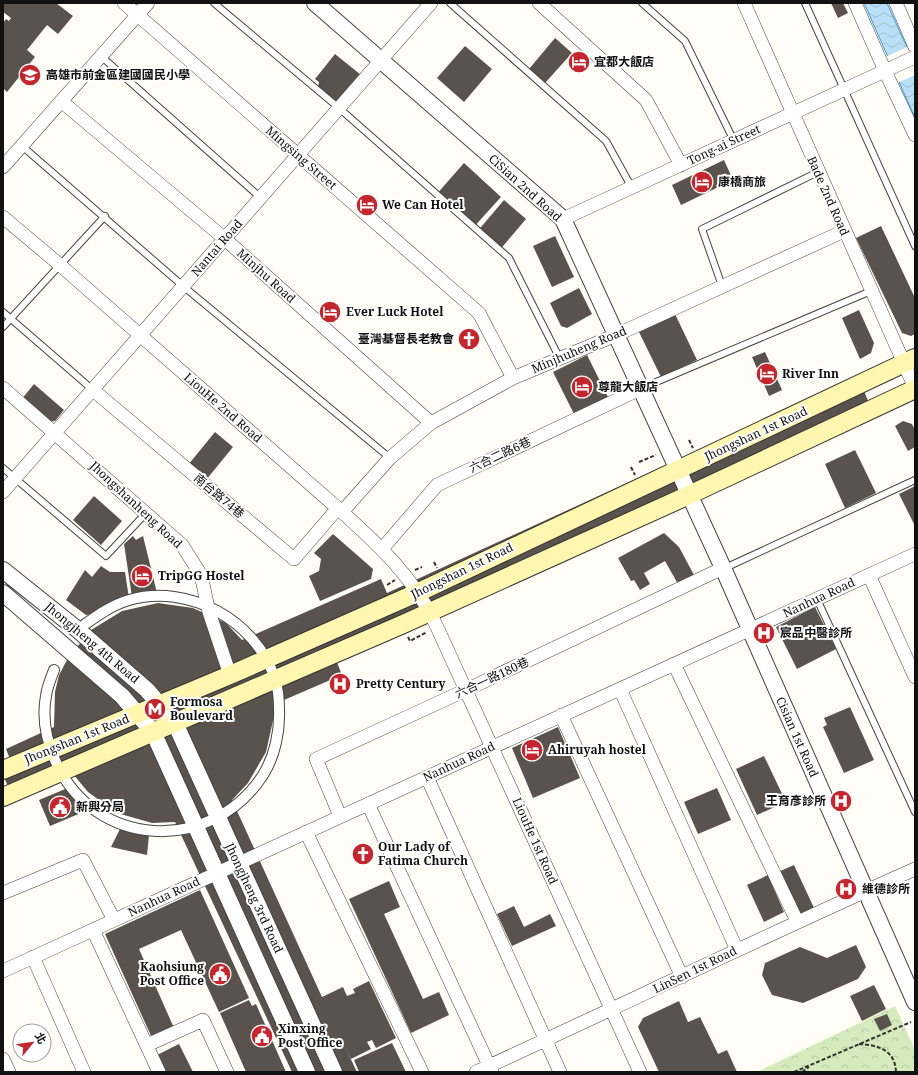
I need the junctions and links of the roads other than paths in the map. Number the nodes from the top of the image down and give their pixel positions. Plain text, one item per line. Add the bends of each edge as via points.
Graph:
1 (124, 3) edge
2 (148, 3) edge
3 (214, 3) edge
4 (315, 3) edge
5 (431, 3) edge
6 (450, 3) edge
7 (539, 3) edge
8 (642, 3) edge
9 (744, 3) edge
10 (805, 3) edge
11 (855, 3) edge
12 (896, 3) edge
13 (138, 15) junction
14 (915, 47) edge
15 (102, 57) junction
16 (915, 57) edge
17 (380, 61) junction
18 (885, 71) junction
19 (846, 90) junction
20 (62, 101) junction
21 (339, 108) junction
22 (793, 114) junction
23 (915, 135) edge
24 (734, 141) junction
25 (22, 146) junction
26 (298, 155) junction
27 (681, 165) junction
28 (3, 167) edge
29 (818, 172) junction
30 (632, 188) junction
31 (261, 198) junction
32 (105, 216) junction
33 (3, 217) edge
34 (563, 219) junction
35 (844, 231) junction
36 (225, 239) junction
37 (915, 246) edge
38 (60, 264) junction
39 (184, 286) junction
40 (722, 286) junction
41 (871, 291) junction
42 (3, 312) edge
43 (10, 320) junction
44 (3, 327) edge
45 (616, 335) junction
46 (140, 336) junction
47 (560, 359) junction
48 (910, 361) edge
49 (513, 378) junction
50 (3, 388) edge
51 (640, 389) junction
52 (915, 389) edge
53 (93, 390) junction
54 (431, 423) junction
55 (55, 432) junction
56 (390, 458) junction
57 (3, 468) edge
58 (677, 470) junction
59 (15, 478) junction
60 (915, 480) edge
61 (3, 492) edge
62 (689, 495) junction
63 (340, 510) junction
64 (147, 512) junction
65 (382, 549) junction
66 (915, 554) edge
67 (723, 568) junction
68 (3, 570) edge
69 (869, 575) junction
70 (418, 592) junction
71 (4, 596) edge
72 (817, 599) junction
73 (208, 605) junction
74 (430, 611) junction
75 (84, 625) dead end
76 (750, 629) junction
77 (266, 659) junction
78 (674, 664) junction
79 (54, 670) dead end
80 (230, 675) junction
81 (915, 677) edge
82 (275, 679) junction
83 (620, 689) junction
84 (466, 690) junction
85 (160, 705) junction
86 (138, 715) junction
87 (561, 715) junction
88 (175, 723) junction
89 (153, 732) junction
90 (492, 747) junction
91 (51, 750) junction
92 (3, 770) edge
93 (60, 772) junction
94 (427, 777) junction
95 (3, 797) edge
96 (368, 804) junction
97 (915, 812) edge
98 (340, 816) junction
99 (217, 818) junction
100 (196, 827) junction
101 (306, 832) junction
102 (238, 863) junction
103 (915, 869) edge
104 (217, 873) junction
105 (865, 891) junction
106 (3, 893) edge
107 (114, 920) junction
108 (797, 921) junction
109 (93, 930) junction
110 (737, 950) junction
111 (33, 957) junction
112 (3, 971) edge
113 (682, 977) junction
114 (915, 1002) edge
115 (612, 1010) junction
116 (546, 1041) junction
117 (147, 1046) junction
118 (3, 1059) edge
119 (491, 1069) edge
120 (9, 1072) edge
121 (84, 1072) edge
122 (159, 1072) edge
123 (227, 1072) edge
124 (307, 1072) edge
125 (334, 1072) edge
126 (422, 1072) edge
127 (476, 1072) edge
128 (560, 1072) edge
129 (640, 1072) edge

1 - 13 street, Mingsing Street
2 - 13 street
3 - 21 lane
4 - 17 street, CiSian 2nd Road
5 - 17 street, Nantai Road
6 - 30 lane via 606,140
7 - 27 street via 646,100
8 - 24 lane via 685,41
9 - 22 street, Bade 2nd Road
10 - 19 lane
11 - 18 street
12 - 14 street
13 - 15 street
13 - 26 street, Mingsing Street
15 - 20 street
15 - 31 lane
16 - 18 street, Tong-ai Street
17 - 21 street, Nantai Road
17 - 34 street, CiSian 2nd Road
18 - 19 street, Tong-ai Street
18 - 23 street
19 - 22 street, Tong-ai Street
19 - 37 lane
20 - 25 street
20 - 36 street, Minjhu Road
21 - 26 street, Nantai Road
21 - 47 lane via 509,258
22 - 24 street, Tong-ai Street
22 - 29 street, Bade 2nd Road
24 - 27 street, Tong-ai Street
25 - 28 street
25 - 32 lane
26 - 31 street, Nantai Road
26 - 49 street, Mingsing Street via 479,313
27 - 30 street, Tong-ai Street
29 - 35 street, Bade 2nd Road
29 - 40 lane via 702,230
30 - 34 street, Tong-ai Street
31 - 36 street, Nantai Road
32 - 38 lane
32 - 39 lane
33 - 38 street, LiouHe 2nd Road
34 - 45 street, CiSian 2nd Road
35 - 40 street, Minjhuheng Road
35 - 41 street, Bade 2nd Road
36 - 39 street, Nantai Road
36 - 54 street, Minjhu Road
38 - 43 lane
38 - 46 street, LiouHe 2nd Road
39 - 46 street, Nantai Road
39 - 56 lane
40 - 45 street, Minjhuheng Road
41 - 48 street, Bade 2nd Road
41 - 51 lane
42 - 43 lane
43 - 44 lane
43 - 53 lane
45 - 47 street, Minjhuheng Road
45 - 51 street, CiSian 2nd Road
46 - 53 street, Nantai Road
46 - 63 street, LiouHe 2nd Road
47 - 49 street, Minjhuheng Road
48 - 52 street, Bade 2nd Road
48 - 58 main road, Jhongshan 1st Road
49 - 54 street, Minjhuheng Road
50 - 55 street, Jhongshanheng Road
51 - 58 street, CiSian 2nd Road
51 - 65 street, 六合二路6巷 via 436,485
52 - 62 main road, Jhongshan 1st Road
53 - 55 street, Nantai Road
53 - 63 street, 南台路74巷 via 294,559
54 - 56 street, Minjhuheng Road
55 - 59 street, Nantai Road
55 - 64 street, Jhongshanheng Road
56 - 63 street, Minjhuheng Road
57 - 59 lane
58 - 62 street, CiSian 2nd Road
58 - 70 main road, Jhongshan 1st Road
59 - 61 street, Nantai Road
59 - 64 lane via 106,556
60 - 67 lane
62 - 67 street, Cisian 1st Road
62 - 74 main road, Jhongshan 1st Road
63 - 65 street, LiouHe 2nd Road
64 - 73 street, Jhongshanheng Road via 182,545 201,575
65 - 70 street, LiouHe 2nd Road
66 - 69 street, Nanhua Road
67 - 76 street, Cisian 1st Road
67 - 84 street, 六合一路180巷
68 - 85 street, Jhongjheng 4th Road via 78,630 147,690
69 - 72 street, Nanhua Road
69 - 81 street
70 - 74 street, LiouHe 2nd Road
70 - 77 main road, Jhongshan 1st Road
71 - 86 street, Jhongjheng 4th Road via 122,696
72 - 76 street, Nanhua Road
72 - 97 lane
73 - 75 street via 184,598 150,597 129,600 104,611
73 - 77 street via 236,622 256,643
73 - 80 street, Jhongshanheng Road
74 - 82 main road, Jhongshan 1st Road
74 - 84 street, LiouHe 1st Road
76 - 78 street, Nanhua Road
76 - 105 street, Cisian 1st Road
77 - 80 main road, Jhongshan 1st Road
77 - 82 street
78 - 83 street, Nanhua Road
78 - 108 street
79 - 91 street via 46,695 44,718
80 - 85 main road, Jhongshan 1st Road
82 - 88 main road, Jhongshan 1st Road
82 - 99 street via 280,723 275,749 264,774 248,795
83 - 87 street, Nanhua Road
83 - 110 street
84 - 90 street, LiouHe 1st Road
84 - 98 street, 六合一路180巷 via 316,759
85 - 86 main road, Jhongshan 1st Road
85 - 88 street, Jhongjheng 4th Road
86 - 89 street, Jhongjheng 4th Road
86 - 91 main road, Jhongshan 1st Road
87 - 90 street, Nanhua Road
87 - 113 street
88 - 89 main road, Jhongshan 1st Road
88 - 99 street, Jhongjheng 3rd Road
89 - 93 main road, Jhongshan 1st Road
89 - 100 street, Jhongjheng 3rd Road
90 - 94 street, Nanhua Road
90 - 115 street, LiouHe 1st Road
91 - 92 main road, Jhongshan 1st Road
91 - 93 street
93 - 95 main road, Jhongshan 1st Road
93 - 100 street via 71,789 92,808 116,822 142,830 170,832
94 - 96 street, Nanhua Road
94 - 116 street
96 - 98 street, Nanhua Road
96 - 119 street
98 - 101 street, Nanhua Road
99 - 100 street
99 - 102 street, Jhongjheng 3rd Road
100 - 104 street, Jhongjheng 3rd Road
101 - 102 street, Nanhua Road
101 - 126 street
102 - 104 street, Nanhua Road
102 - 125 street, Jhongjheng 3rd Road
103 - 105 street, LinSen 1st Road
104 - 107 street, Nanhua Road
104 - 124 street, Jhongjheng 3rd Road
105 - 108 street, LinSen 1st Road
105 - 114 street, Cisian 1st Road
106 - 107 street via 83,860
107 - 109 street, Nanhua Road
108 - 110 street, LinSen 1st Road
109 - 111 street, Nanhua Road
109 - 117 street
110 - 113 street, LinSen 1st Road
111 - 112 street, Nanhua Road
111 - 121 street
113 - 115 street, LinSen 1st Road
115 - 116 street, LinSen 1st Road
115 - 129 street, LiouHe 1st Road
116 - 119 street, LinSen 1st Road
116 - 128 street
117 - 122 street
117 - 123 street via 203,1020
118 - 120 street
119 - 127 street, LinSen 1st Road

